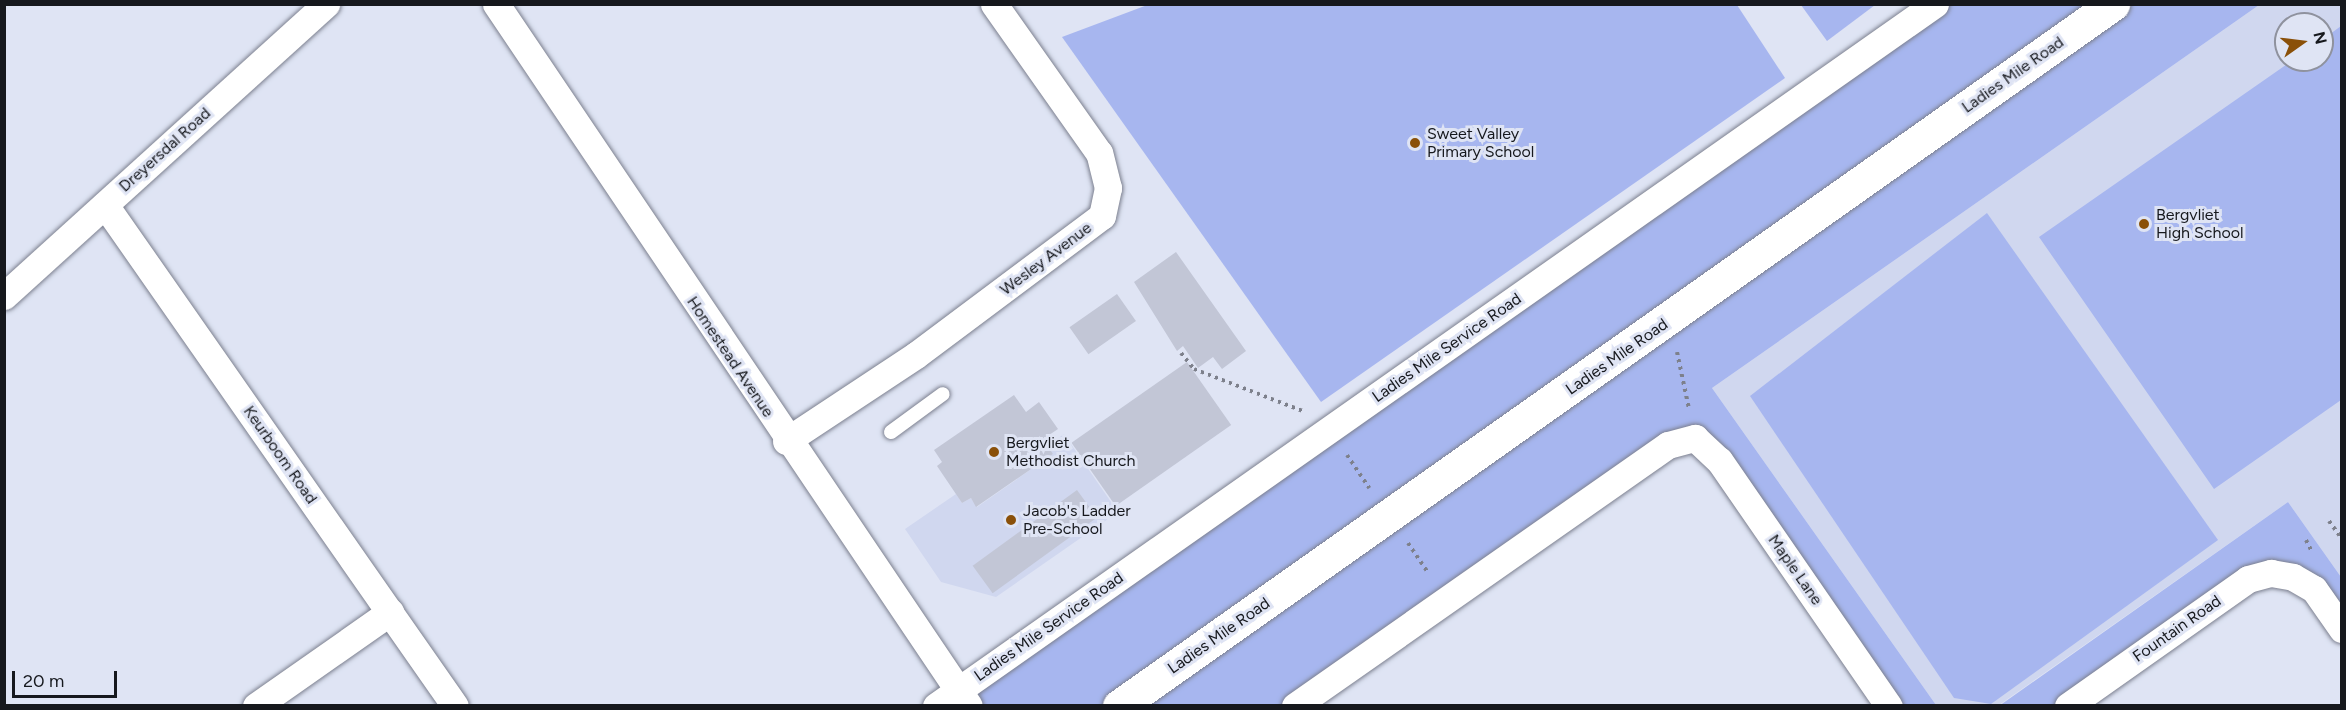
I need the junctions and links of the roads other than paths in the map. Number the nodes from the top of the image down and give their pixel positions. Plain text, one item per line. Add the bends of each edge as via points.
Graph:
1 (326, 4) edge
2 (496, 4) edge
3 (994, 4) edge
4 (1935, 4) edge
5 (2113, 4) edge
6 (105, 205) junction
7 (4, 296) edge
8 (943, 394) dead end
9 (891, 432) dead end
10 (786, 441) junction
11 (390, 612) junction
12 (2342, 629) edge
13 (963, 698) edge
14 (256, 705) edge
15 (455, 705) edge
16 (936, 705) edge
17 (1119, 705) edge
18 (1295, 705) edge
19 (1889, 705) edge
20 (2068, 705) edge

1 - 6 street, Dreyersdal Road
2 - 10 street, Homestead Avenue
3 - 10 street, Wesley Avenue via 1099,153 1108,188 1102,216 916,355
4 - 13 street, Ladies Mile Service Road
5 - 17 main road, Ladies Mile Road
6 - 7 street, Dreyersdal Road
6 - 11 street, Keurboom Road
8 - 9 lane
10 - 13 street, Homestead Avenue
11 - 14 street
11 - 15 street, Keurboom Road
12 - 20 street, Fountain Road via 2314,589 2293,577 2271,573 2248,579
13 - 16 street, Ladies Mile Service Road
18 - 19 street, Maple Lane via 1668,445 1695,438 1719,460

